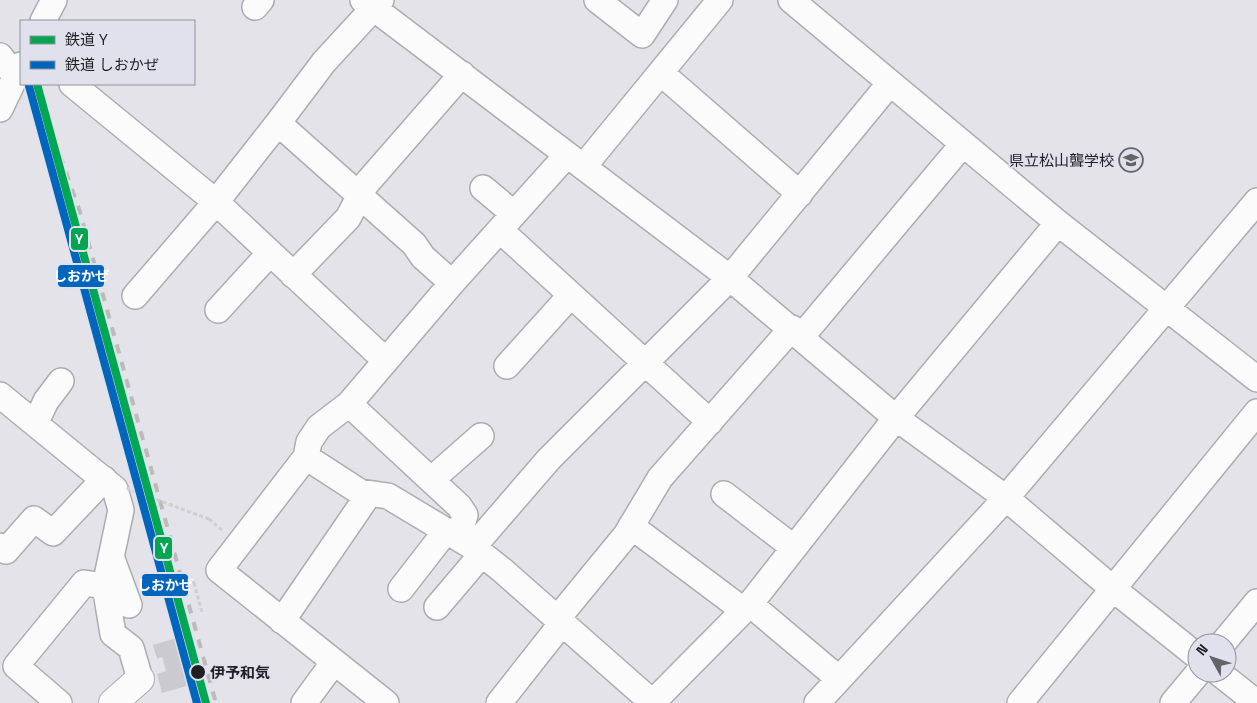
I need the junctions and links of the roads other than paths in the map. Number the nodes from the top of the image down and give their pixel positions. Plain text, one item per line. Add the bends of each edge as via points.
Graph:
1 (54, 0) edge
2 (597, 0) edge
3 (665, 0) edge
4 (720, 0) edge
5 (791, 0) edge
6 (372, 3) edge
7 (44, 20) edge
8 (0, 56) edge
9 (19, 71) edge
10 (661, 73) junction
11 (462, 74) junction
12 (890, 83) junction
13 (73, 85) edge
14 (0, 110) edge
15 (278, 123) junction
16 (963, 144) junction
17 (575, 160) junction
18 (483, 188) dead end
19 (360, 194) junction
20 (800, 194) junction
21 (1257, 201) edge
22 (216, 202) junction
23 (507, 222) junction
24 (1058, 223) junction
25 (270, 253) junction
26 (293, 275) junction
27 (730, 278) junction
28 (452, 284) junction
29 (135, 296) dead end
30 (570, 296) junction
31 (1168, 309) junction
32 (218, 310) dead end
33 (797, 332) junction
34 (385, 360) junction
35 (644, 365) junction
36 (507, 366) dead end
37 (1257, 379) edge
38 (61, 381) dead end
39 (0, 395) edge
40 (350, 404) junction
41 (1257, 412) edge
42 (896, 418) junction
43 (36, 422) junction
44 (710, 422) junction
45 (481, 436) dead end
46 (306, 457) junction
47 (104, 479) junction
48 (431, 480) junction
49 (369, 494) junction
50 (724, 494) dead end
51 (1006, 498) junction
52 (631, 526) junction
53 (465, 542) junction
54 (0, 546) edge
55 (794, 548) junction
56 (112, 557) junction
57 (106, 586) junction
58 (1112, 588) junction
59 (1257, 602) edge
60 (129, 605) dead end
61 (747, 607) junction
62 (282, 620) junction
63 (560, 621) junction
64 (1231, 633) edge
65 (1187, 648) edge
66 (8, 660) edge
67 (334, 662) junction
68 (838, 678) junction
69 (140, 679) joint
70 (1190, 683) edge
71 (1232, 683) edge
72 (59, 703) edge
73 (113, 703) edge
74 (304, 703) edge
75 (386, 703) edge
76 (499, 703) edge
77 (652, 703) edge
78 (817, 703) edge
79 (1020, 703) edge
80 (1174, 703) edge
81 (1257, 703) edge

1 - 7 street
2 - 3 street via 642,35
4 - 10 street
5 - 12 street
6 - 11 street
6 - 15 street
8 - 9 street
9 - 14 street
10 - 17 street
10 - 20 street
11 - 17 street
11 - 19 street
12 - 16 street
12 - 20 street
13 - 22 street
15 - 19 street
15 - 22 street
16 - 24 street
16 - 33 street
17 - 23 street
17 - 27 street
18 - 23 street
19 - 26 street via 348,218
19 - 28 street
20 - 27 street
21 - 31 street
22 - 25 street
22 - 29 street
23 - 28 street
23 - 30 street
24 - 31 street
24 - 42 street
25 - 26 street
25 - 32 street
26 - 34 street
27 - 33 street
27 - 35 street
28 - 34 street
30 - 35 street
30 - 36 street
31 - 37 street
31 - 51 street
33 - 42 street
33 - 44 street
34 - 40 street
35 - 44 street
35 - 53 street
38 - 43 street
39 - 43 street
40 - 46 street via 319,427 309,442
40 - 48 street
41 - 58 street
42 - 51 street
42 - 55 street
43 - 47 street
44 - 52 street via 660,478
45 - 48 street
46 - 49 street via 360,492
46 - 62 street via 219,570
47 - 54 street via 52,533 34,518 6,551
47 - 56 street via 115,489 120,510
48 - 53 street via 465,515
49 - 53 street via 388,496
49 - 62 street
50 - 55 street
51 - 58 street
51 - 68 street
52 - 61 street
52 - 63 street
53 - 53 street via 444,612 404,584
53 - 63 street
55 - 61 street
56 - 57 street
56 - 60 street
57 - 66 street via 84,583
57 - 69 street via 113,634 132,648
58 - 65 street
58 - 79 street
59 - 64 street
61 - 68 street
61 - 77 street
62 - 67 street
63 - 76 street
63 - 77 street
66 - 72 street
67 - 74 street
67 - 75 street
68 - 78 street
69 - 73 main road
70 - 80 street
71 - 81 street

